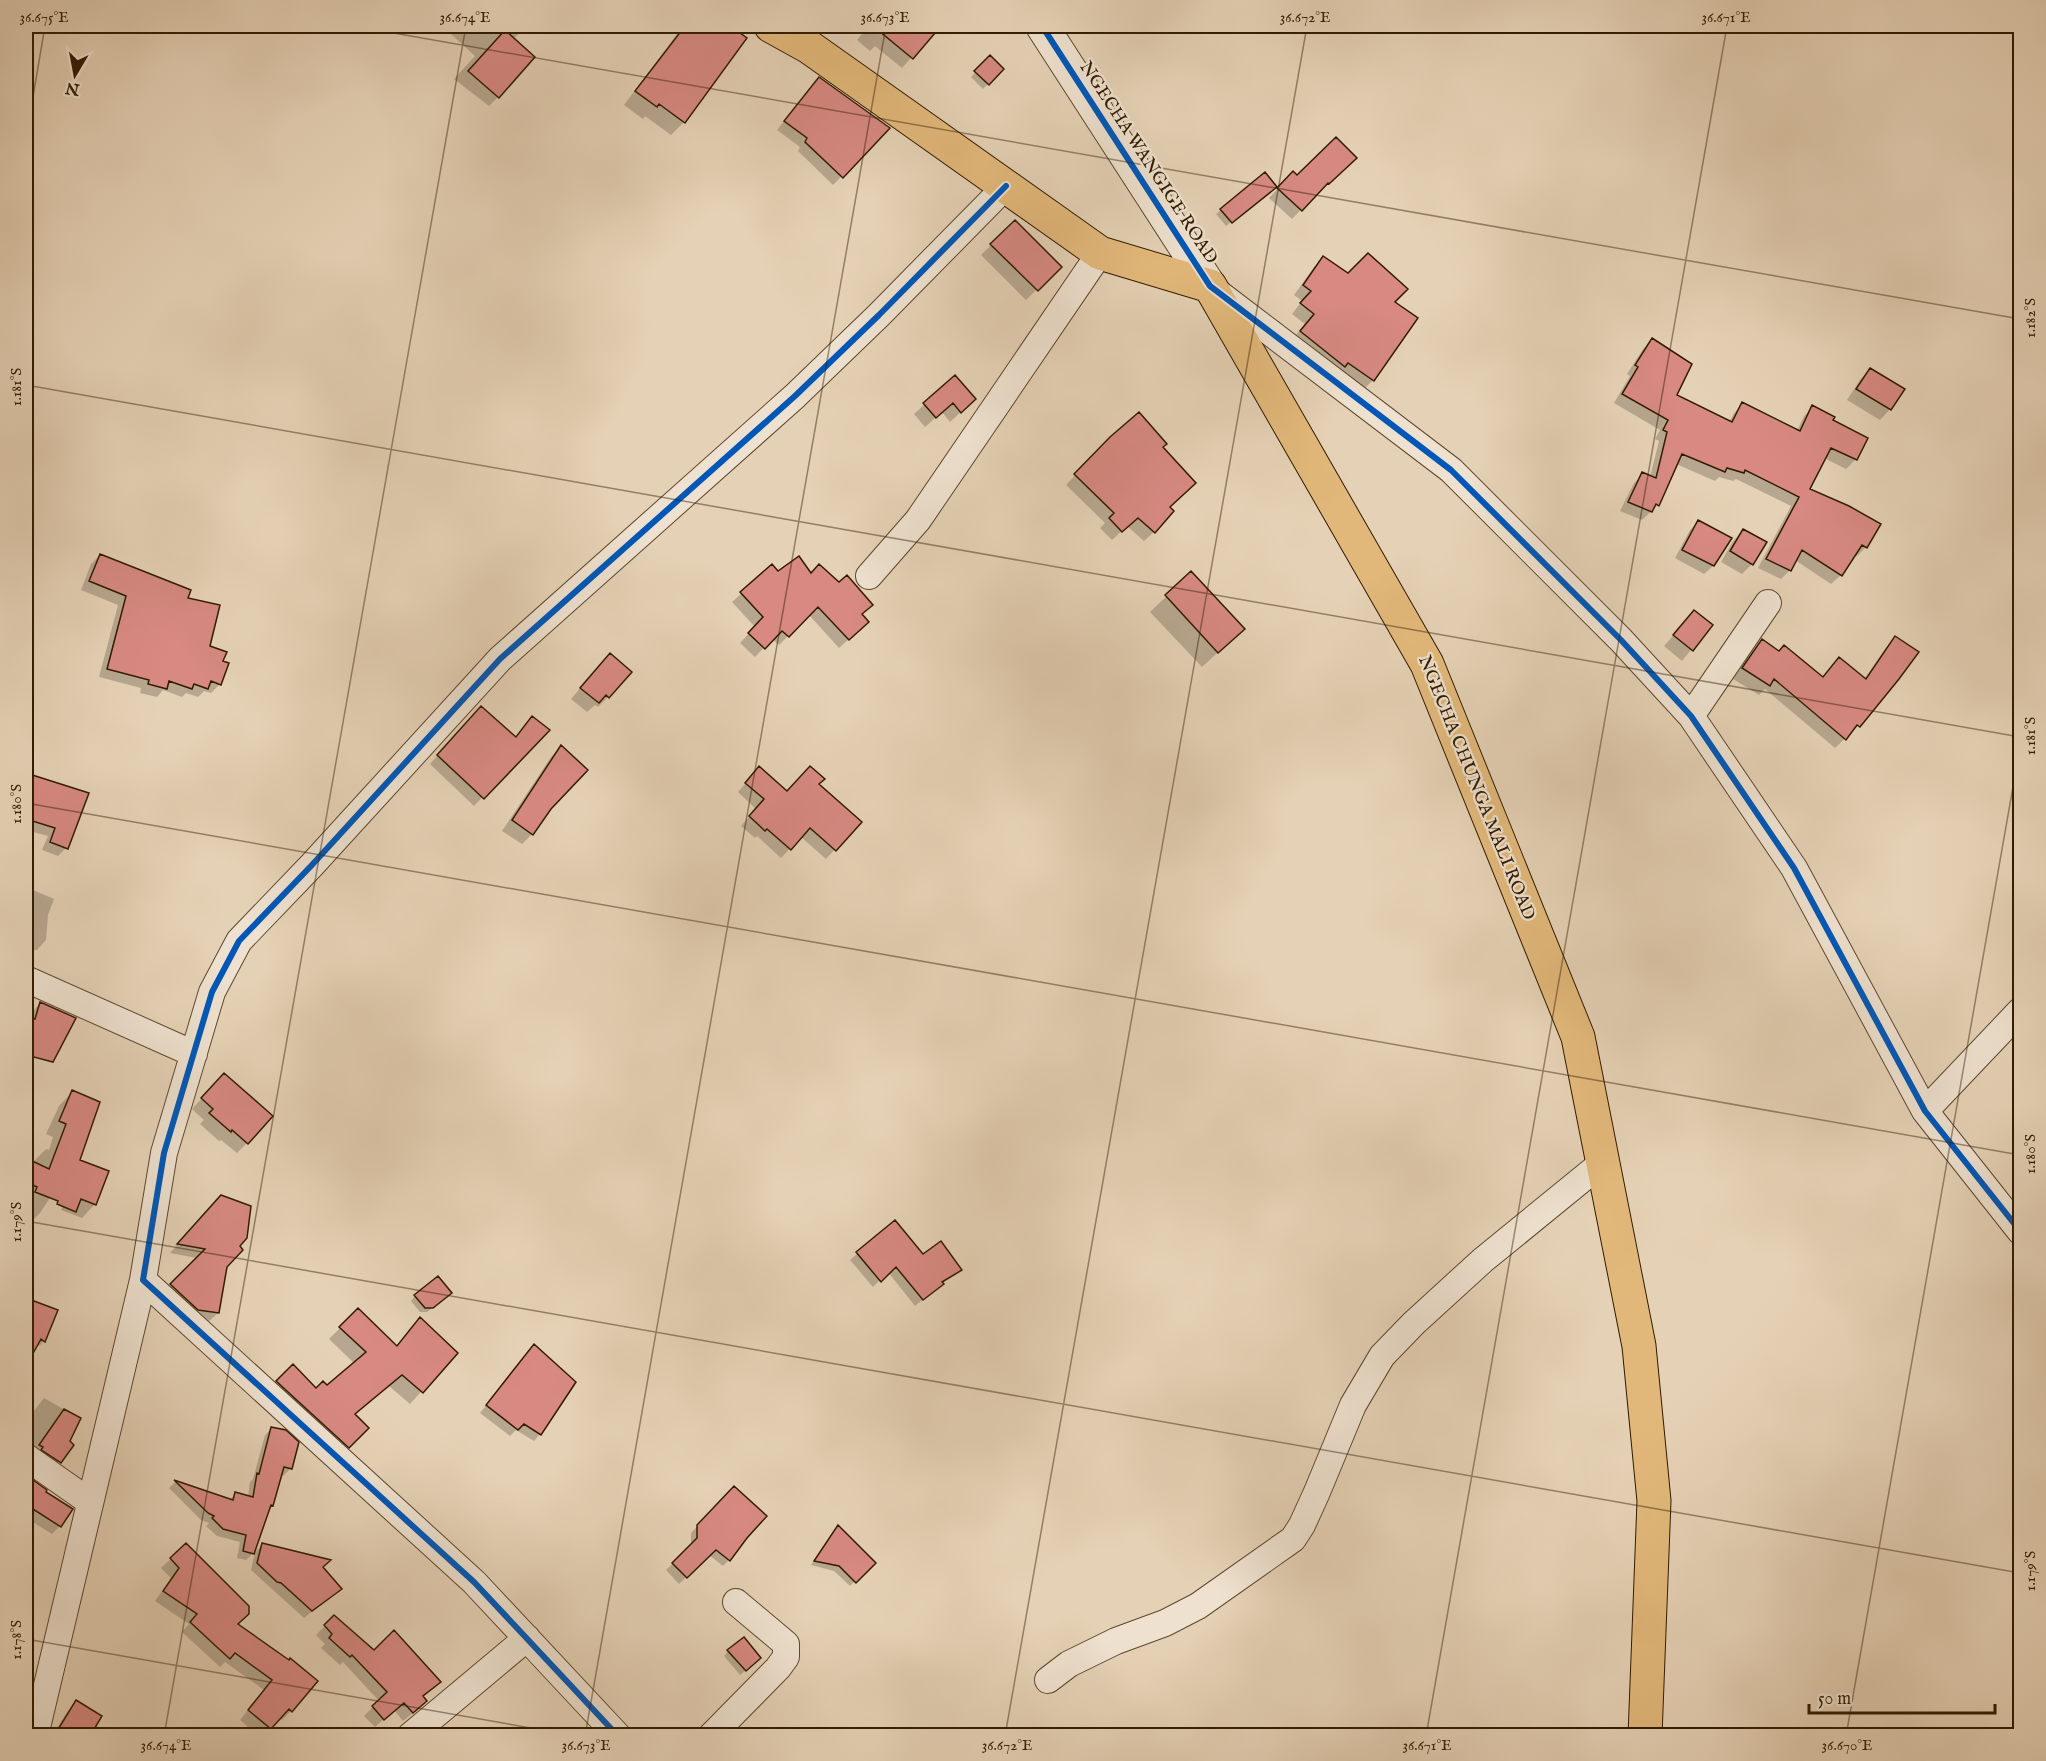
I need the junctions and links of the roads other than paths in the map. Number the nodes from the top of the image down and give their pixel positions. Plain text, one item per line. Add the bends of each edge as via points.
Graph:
1 (771, 26) edge
2 (1042, 26) edge
3 (1006, 186) junction
4 (1100, 253) junction
5 (1209, 286) junction
6 (869, 576) dead end
7 (1768, 603) dead end
8 (1691, 716) junction
9 (26, 979) edge
10 (2020, 1011) edge
11 (194, 1054) junction
12 (1925, 1111) junction
13 (1602, 1162) junction
14 (2020, 1231) edge
15 (142, 1280) junction
16 (26, 1457) edge
17 (90, 1502) junction
18 (736, 1602) dead end
19 (527, 1638) junction
20 (1048, 1680) dead end
21 (35, 1736) edge
22 (410, 1736) edge
23 (618, 1736) edge
24 (711, 1736) edge
25 (1645, 1736) edge

1 - 3 main road via 809,47
2 - 5 street, NGECHA WANGIGE ROAD
3 - 4 main road
3 - 11 street via 795,396 500,659 239,941 212,992
4 - 5 main road
4 - 6 street via 918,520
5 - 8 street via 1451,470 1621,639
5 - 13 main road, NGECHA CHUNGA MALI ROAD via 1427,664 1578,1037
7 - 8 street
8 - 12 street via 1794,868
9 - 11 street
10 - 12 street
11 - 15 street via 164,1153
12 - 14 street
13 - 20 street via 1483,1260 1382,1356 1353,1405 1293,1539 1198,1606 1069,1664
13 - 25 main road, NGECHA CHUNGA MALI ROAD via 1639,1346 1654,1501
15 - 17 street
15 - 19 street via 474,1582
16 - 17 street
17 - 21 street
18 - 24 street via 786,1644 786,1657
19 - 22 street
19 - 23 street

